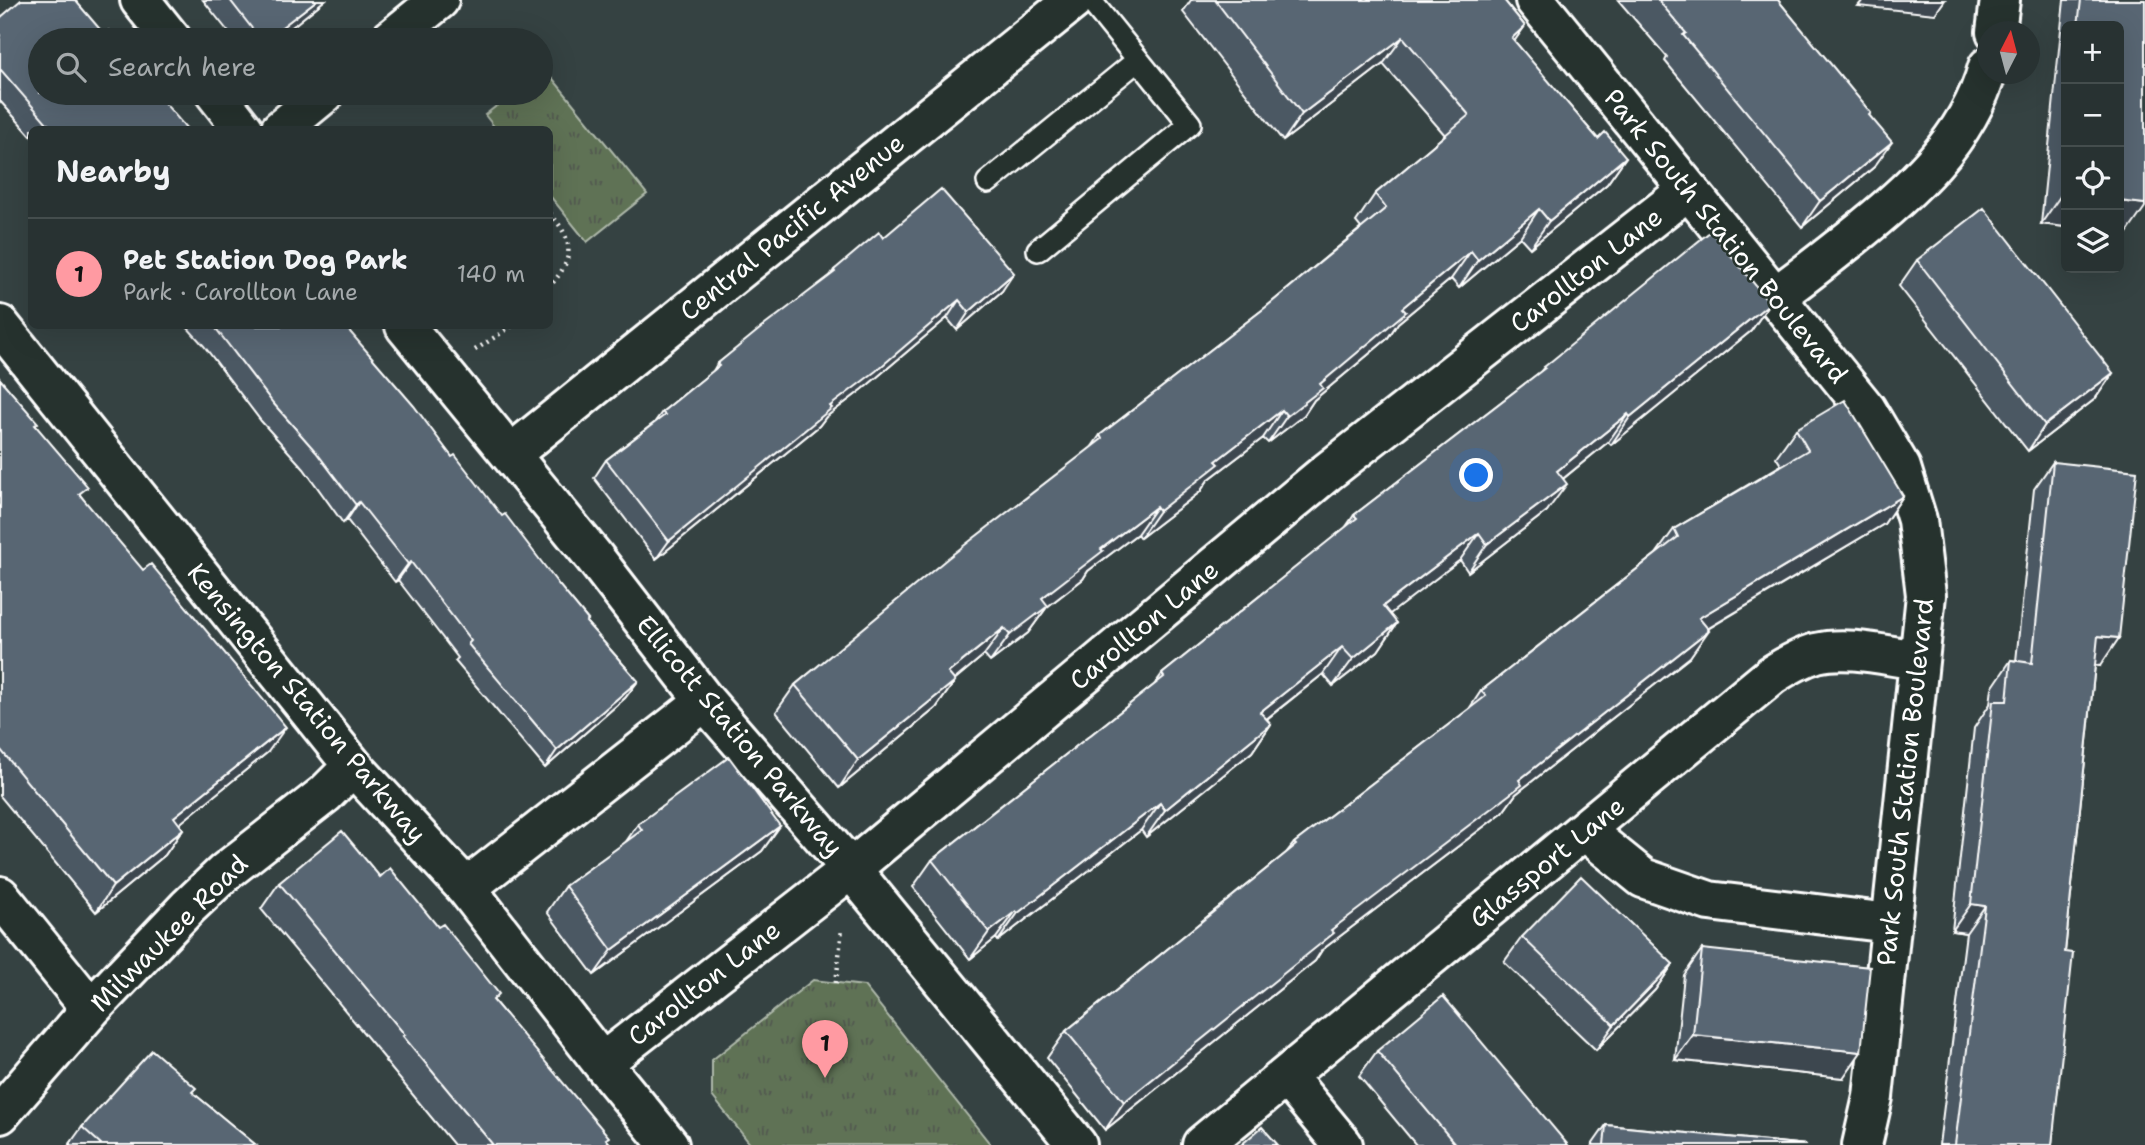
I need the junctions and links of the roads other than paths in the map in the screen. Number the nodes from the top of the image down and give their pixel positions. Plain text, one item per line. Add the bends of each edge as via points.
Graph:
1 (140, 0) edge
2 (439, 0) edge
3 (1074, 0) edge
4 (1090, 0) edge
5 (1535, 0) edge
6 (2000, 0) edge
7 (1997, 21) edge
8 (162, 28) edge
9 (405, 28) edge
10 (1138, 60) junction
11 (1982, 84) edge
12 (224, 105) edge
13 (310, 105) edge
14 (241, 126) edge
15 (285, 126) edge
16 (988, 182) dead end
17 (1688, 190) junction
18 (1038, 250) dead end
19 (1774, 297) junction
20 (0, 325) edge
21 (407, 329) edge
22 (511, 454) junction
23 (1919, 660) junction
24 (705, 701) junction
25 (354, 766) junction
26 (1585, 831) junction
27 (851, 869) junction
28 (466, 888) junction
29 (0, 896) edge
30 (1890, 923) junction
31 (91, 1009) junction
32 (602, 1063) junction
33 (1286, 1076) junction
34 (0, 1114) edge
35 (668, 1145) edge
36 (1077, 1145) edge
37 (1202, 1145) edge
38 (1343, 1145) edge
39 (1862, 1145) edge

1 - 8 street
2 - 9 street
3 - 22 street, Central Pacific Avenue
4 - 10 lane
5 - 17 street, Park South Station Boulevard
6 - 7 street
10 - 16 lane
10 - 18 lane via 1190,124
11 - 19 street via 1963,124 1932,167 1891,206
12 - 14 street
13 - 15 street
17 - 19 street, Park South Station Boulevard
17 - 27 street, Carollton Lane via 1326,473
19 - 23 street, Park South Station Boulevard via 1866,409 1901,468 1917,520 1926,595
20 - 25 street, Kensington Station Parkway
21 - 22 street, Ellicott Station Parkway
22 - 24 street, Ellicott Station Parkway
23 - 26 street, Glassport Lane via 1852,651 1819,652 1797,660 1772,675
23 - 30 street, Park South Station Boulevard
24 - 27 street, Ellicott Station Parkway
24 - 28 street
25 - 28 street, Kensington Station Parkway
25 - 31 street, Milwaukee Road via 225,872
26 - 30 street via 1643,878 1709,901
26 - 33 street, Glassport Lane
27 - 32 street, Carollton Lane
27 - 36 street, Ellicott Station Parkway
28 - 32 street, Kensington Station Parkway
29 - 31 street
30 - 39 street, Park South Station Boulevard via 1873,1097
31 - 34 street, Milwaukee Road
32 - 35 street, Kensington Station Parkway
33 - 37 street, Glassport Lane
33 - 38 street

